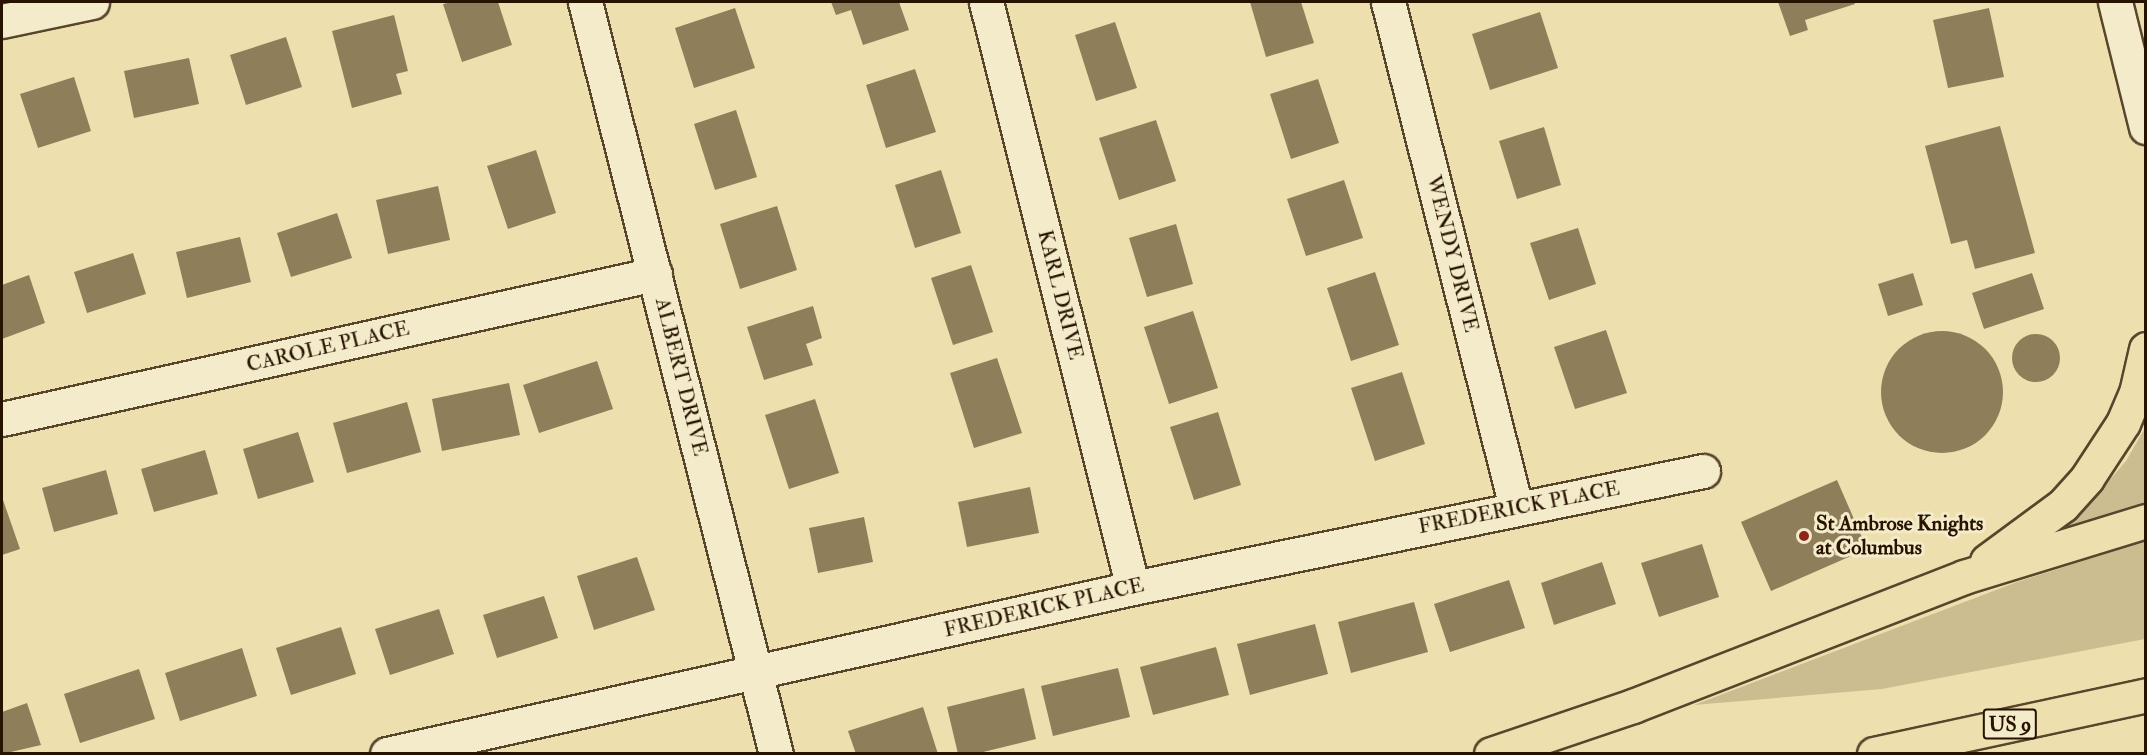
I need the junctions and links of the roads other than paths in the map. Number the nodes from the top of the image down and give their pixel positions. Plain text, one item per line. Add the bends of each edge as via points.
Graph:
1 (92, 2) edge
2 (585, 2) edge
3 (986, 2) edge
4 (1388, 2) edge
5 (2115, 2) edge
6 (2, 21) edge
7 (2145, 127) edge
8 (655, 274) junction
9 (2145, 349) edge
10 (2, 420) edge
11 (1702, 471) dead end
12 (1516, 507) junction
13 (2145, 521) edge
14 (1964, 577) junction
15 (1133, 588) junction
16 (755, 674) junction
17 (2145, 695) edge
18 (387, 753) edge
19 (776, 753) edge
20 (1491, 753) edge
21 (1874, 753) edge

1 - 6 street
2 - 8 street, ALBERT DRIVE
3 - 15 street, KARL DRIVE
4 - 12 street, WENDY DRIVE
5 - 7 street
8 - 10 street, CAROLE PLACE
8 - 16 street, ALBERT DRIVE
9 - 14 highway via 2136,393 2123,423 2087,478 2063,505
11 - 12 street, FREDERICK PLACE
12 - 15 street, FREDERICK PLACE
13 - 14 highway
14 - 20 highway via 1633,706
15 - 16 street, FREDERICK PLACE
16 - 18 street, FREDERICK PLACE
16 - 19 street, ALBERT DRIVE
17 - 21 highway, US 9

